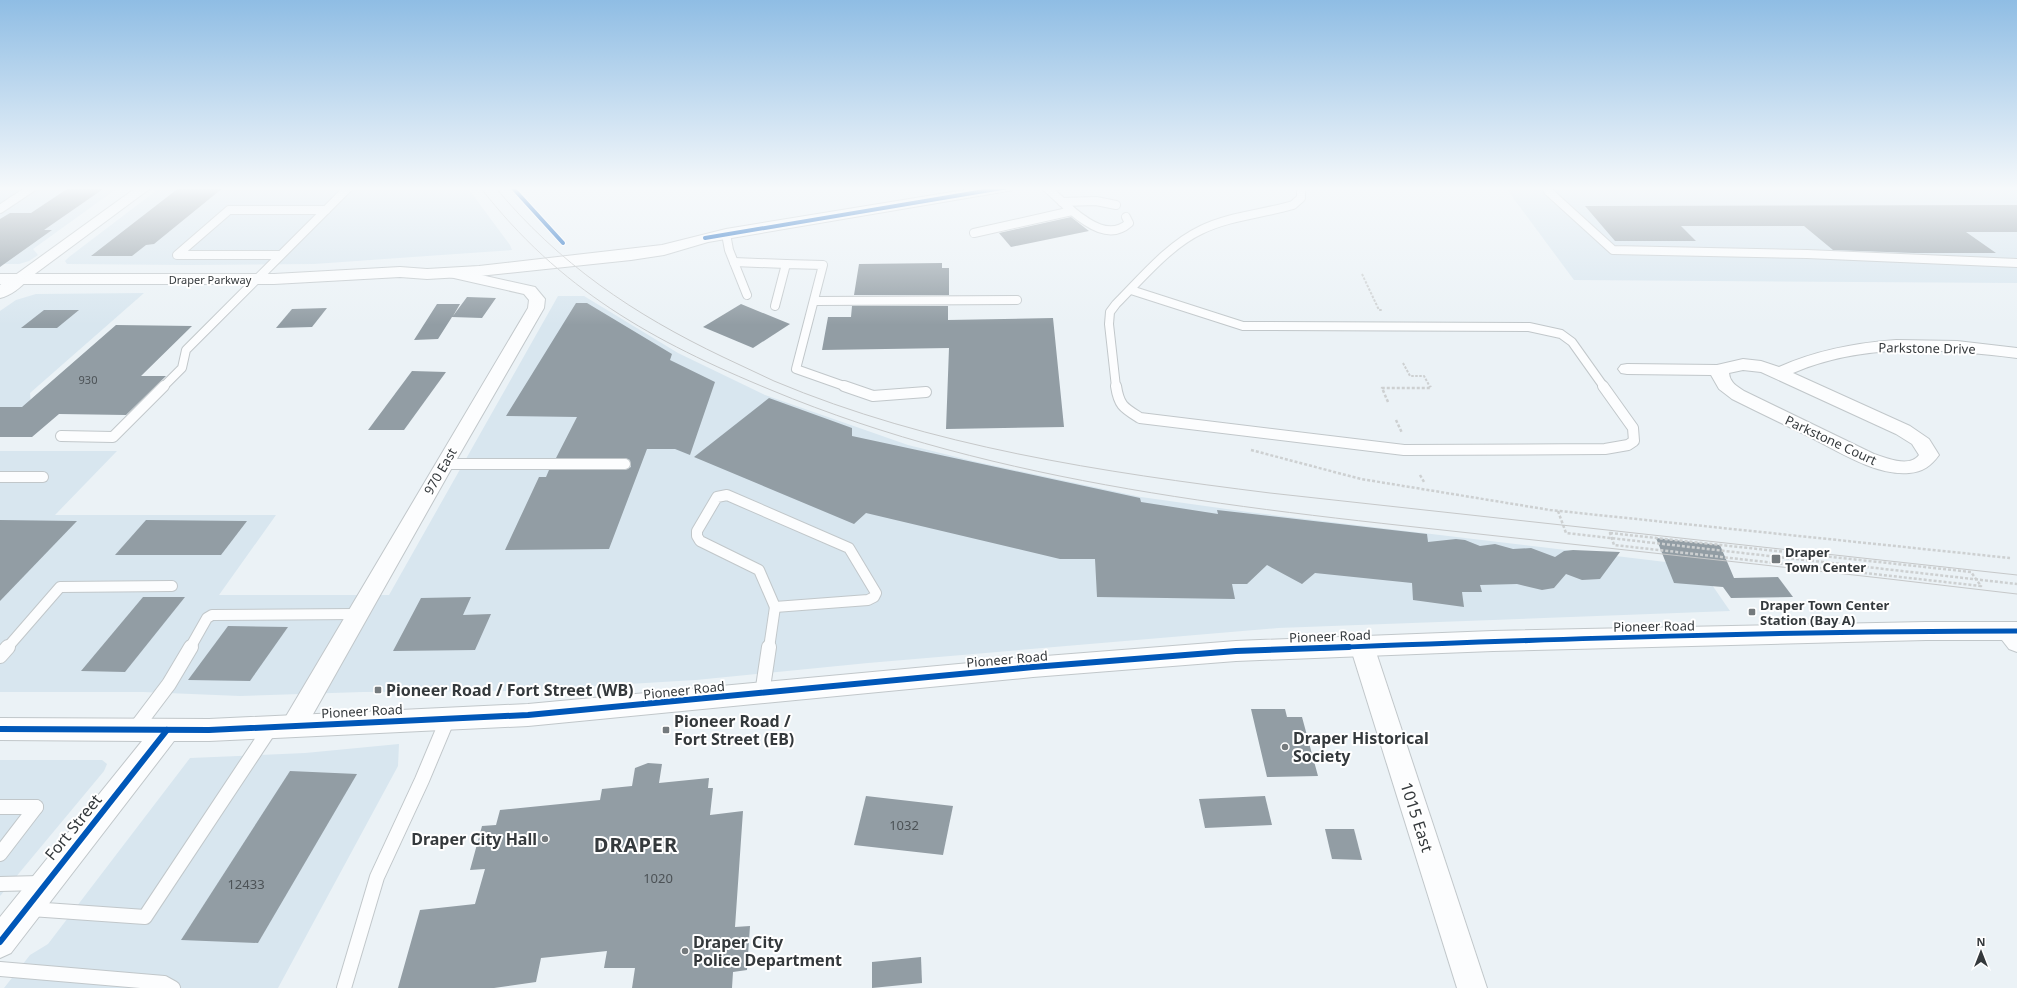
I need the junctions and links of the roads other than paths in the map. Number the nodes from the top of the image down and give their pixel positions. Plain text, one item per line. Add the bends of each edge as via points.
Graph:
1 (82, 233) edge
2 (202, 233) edge
3 (302, 233) edge
4 (731, 233) edge
5 (1193, 233) edge
6 (1594, 233) edge
7 (726, 234) junction
8 (705, 238) junction
9 (280, 255) junction
10 (734, 262) junction
11 (2017, 263) edge
12 (786, 264) junction
13 (400, 272) junction
14 (450, 273) junction
15 (0, 279) edge
16 (19, 279) junction
17 (255, 279) junction
18 (1131, 290) junction
19 (0, 293) edge
20 (747, 295) dead end
21 (1017, 300) dead end
22 (815, 302) junction
23 (775, 306) dead end
24 (2017, 353) edge
25 (1627, 369) dead end
26 (1720, 370) junction
27 (1780, 374) junction
28 (926, 392) dead end
29 (61, 436) dead end
30 (444, 464) junction
31 (625, 464) dead end
32 (0, 477) edge
33 (43, 477) dead end
34 (172, 586) dead end
35 (775, 607) junction
36 (358, 614) junction
37 (2013, 635) edge
38 (1362, 646) junction
39 (0, 656) edge
40 (762, 694) junction
41 (448, 718) junction
42 (283, 725) junction
43 (0, 728) edge
44 (135, 730) junction
45 (167, 730) junction
46 (0, 807) edge
47 (0, 854) edge
48 (45, 883) junction
49 (0, 884) edge
50 (25, 909) junction
51 (0, 942) edge
52 (0, 969) edge
53 (174, 988) edge
54 (344, 988) edge
55 (1472, 988) edge

1 - 16 street
2 - 9 lane via 176,255
3 - 9 lane
4 - 7 street, Draper Parkway
5 - 18 lane
6 - 11 lane via 1613,250 1806,254
7 - 8 street, Draper Parkway
7 - 10 lane
8 - 13 street, Draper Parkway via 666,237 434,264
8 - 14 street, Draper Parkway via 664,250 630,255
9 - 17 lane
10 - 12 lane
10 - 20 lane
12 - 22 lane via 823,265
12 - 23 lane
13 - 14 street, Draper Parkway
13 - 17 street, Draper Parkway
14 - 30 street, 970 East via 522,287 533,293 537,299 536,308
15 - 16 street, Draper Parkway
16 - 17 street, Draper Parkway
16 - 19 street
17 - 29 lane via 186,350 182,368 113,437
18 - 18 lane via 1110,312 1109,324 1118,400 1125,409 1140,418 1404,450 1605,450 1628,445 1634,441 1633,428 1572,342 1561,334 1529,327 1243,326
21 - 22 lane
22 - 28 lane via 796,369 873,396
24 - 27 street, Parkstone Drive via 1940,345 1872,347 1820,356 1798,363
25 - 26 street
26 - 27 street via 1743,364 1767,368
26 - 27 street, Parkstone Court via 1720,380 1738,395 1867,458 1901,467 1915,467 1925,462 1929,455 1926,447 1918,439
30 - 31 lane
30 - 36 street, 970 East
32 - 33 lane
34 - 39 lane via 60,587
35 - 35 lane via 868,600 876,593 849,548 727,495 717,497 697,531 697,536 700,541 759,570
35 - 40 lane
36 - 42 street, 970 East
36 - 44 lane via 212,615 207,618 169,684
37 - 38 street, Pioneer Road via 1894,632
38 - 40 street, Pioneer Road via 1170,655
38 - 55 street, 1015 East
40 - 41 street, Pioneer Road via 528,715
41 - 42 street, Pioneer Road
41 - 54 lane via 377,877
42 - 45 street, Pioneer Road
42 - 50 lane via 145,917
43 - 44 street, Pioneer Road
44 - 45 street, Pioneer Road
45 - 48 street, Fort Street
46 - 47 lane via 36,806
48 - 49 lane
48 - 50 street, Fort Street
50 - 51 street, Fort Street
52 - 53 lane via 164,983

